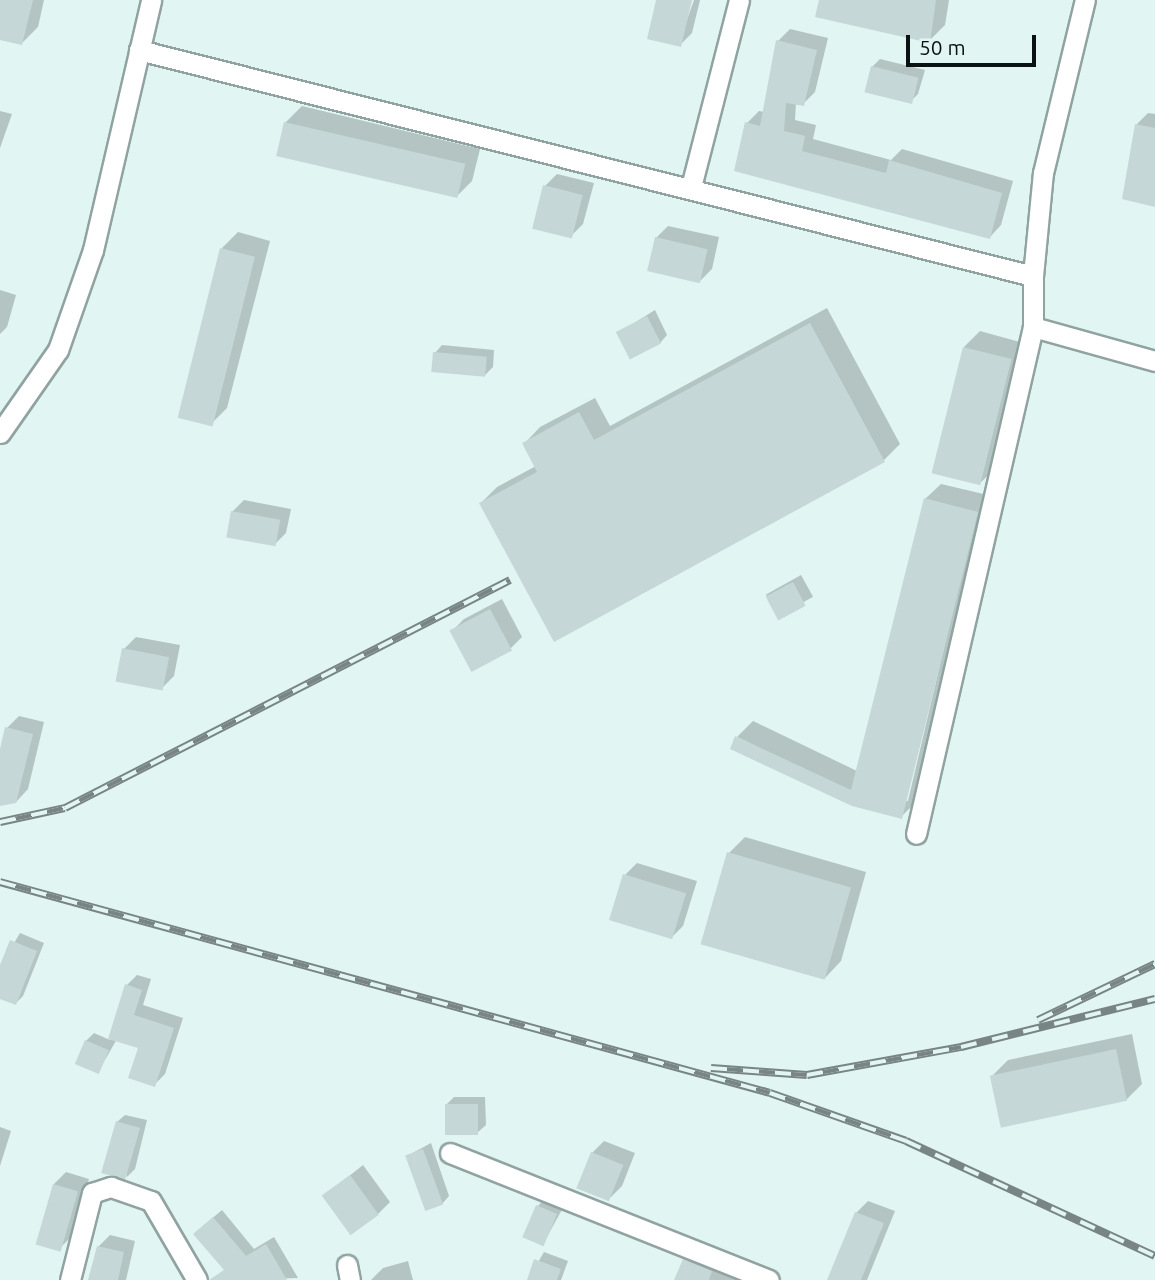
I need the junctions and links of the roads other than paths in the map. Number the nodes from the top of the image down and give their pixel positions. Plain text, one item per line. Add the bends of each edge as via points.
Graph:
1 (151, 0) edge
2 (739, 0) edge
3 (1085, 0) edge
4 (139, 50) junction
5 (691, 187) junction
6 (1033, 276) junction
7 (1033, 327) junction
8 (1155, 361) edge
9 (0, 433) edge
10 (916, 834) dead end
11 (450, 1153) dead end
12 (70, 1280) edge
13 (198, 1280) edge
14 (769, 1280) edge

1 - 4 street
2 - 5 street
3 - 6 street via 1043,173
4 - 5 street
4 - 9 street via 93,250 62,337 25,402
5 - 6 street
6 - 7 street
7 - 8 street
7 - 10 street
11 - 14 street
12 - 13 street via 92,1193 111,1187 151,1201

